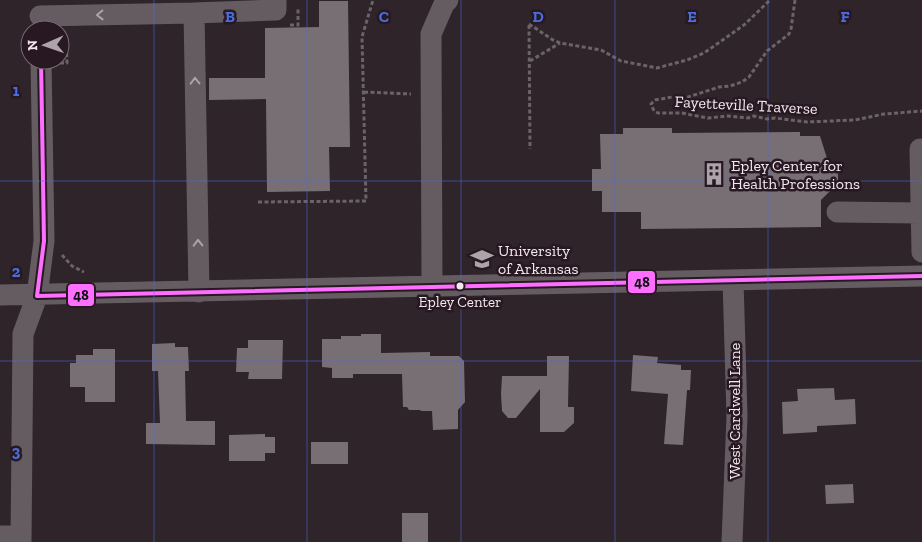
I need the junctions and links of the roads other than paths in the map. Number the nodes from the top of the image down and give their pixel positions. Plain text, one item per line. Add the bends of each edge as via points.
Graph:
1 (276, 0) edge
2 (448, 0) edge
3 (194, 13) junction
4 (40, 15) edge
5 (49, 70) edge
6 (920, 148) dead end
7 (837, 212) dead end
8 (921, 213) edge
9 (922, 252) edge
10 (922, 276) edge
11 (733, 280) junction
12 (432, 287) junction
13 (199, 292) junction
14 (0, 295) edge
15 (37, 296) junction
16 (14, 538) edge
17 (732, 542) edge

1 - 3 street via 276,10
2 - 12 street via 431,34
3 -> 4 street
13 -> 3 street
5 - 15 street via 44,241
6 - 8 street
7 - 8 street
8 - 9 street
10 - 11 street
11 - 12 street
11 - 17 street, West Cardwell Lane via 737,416
12 - 13 street
13 - 15 street
14 - 15 street
15 - 16 street via 23,334

